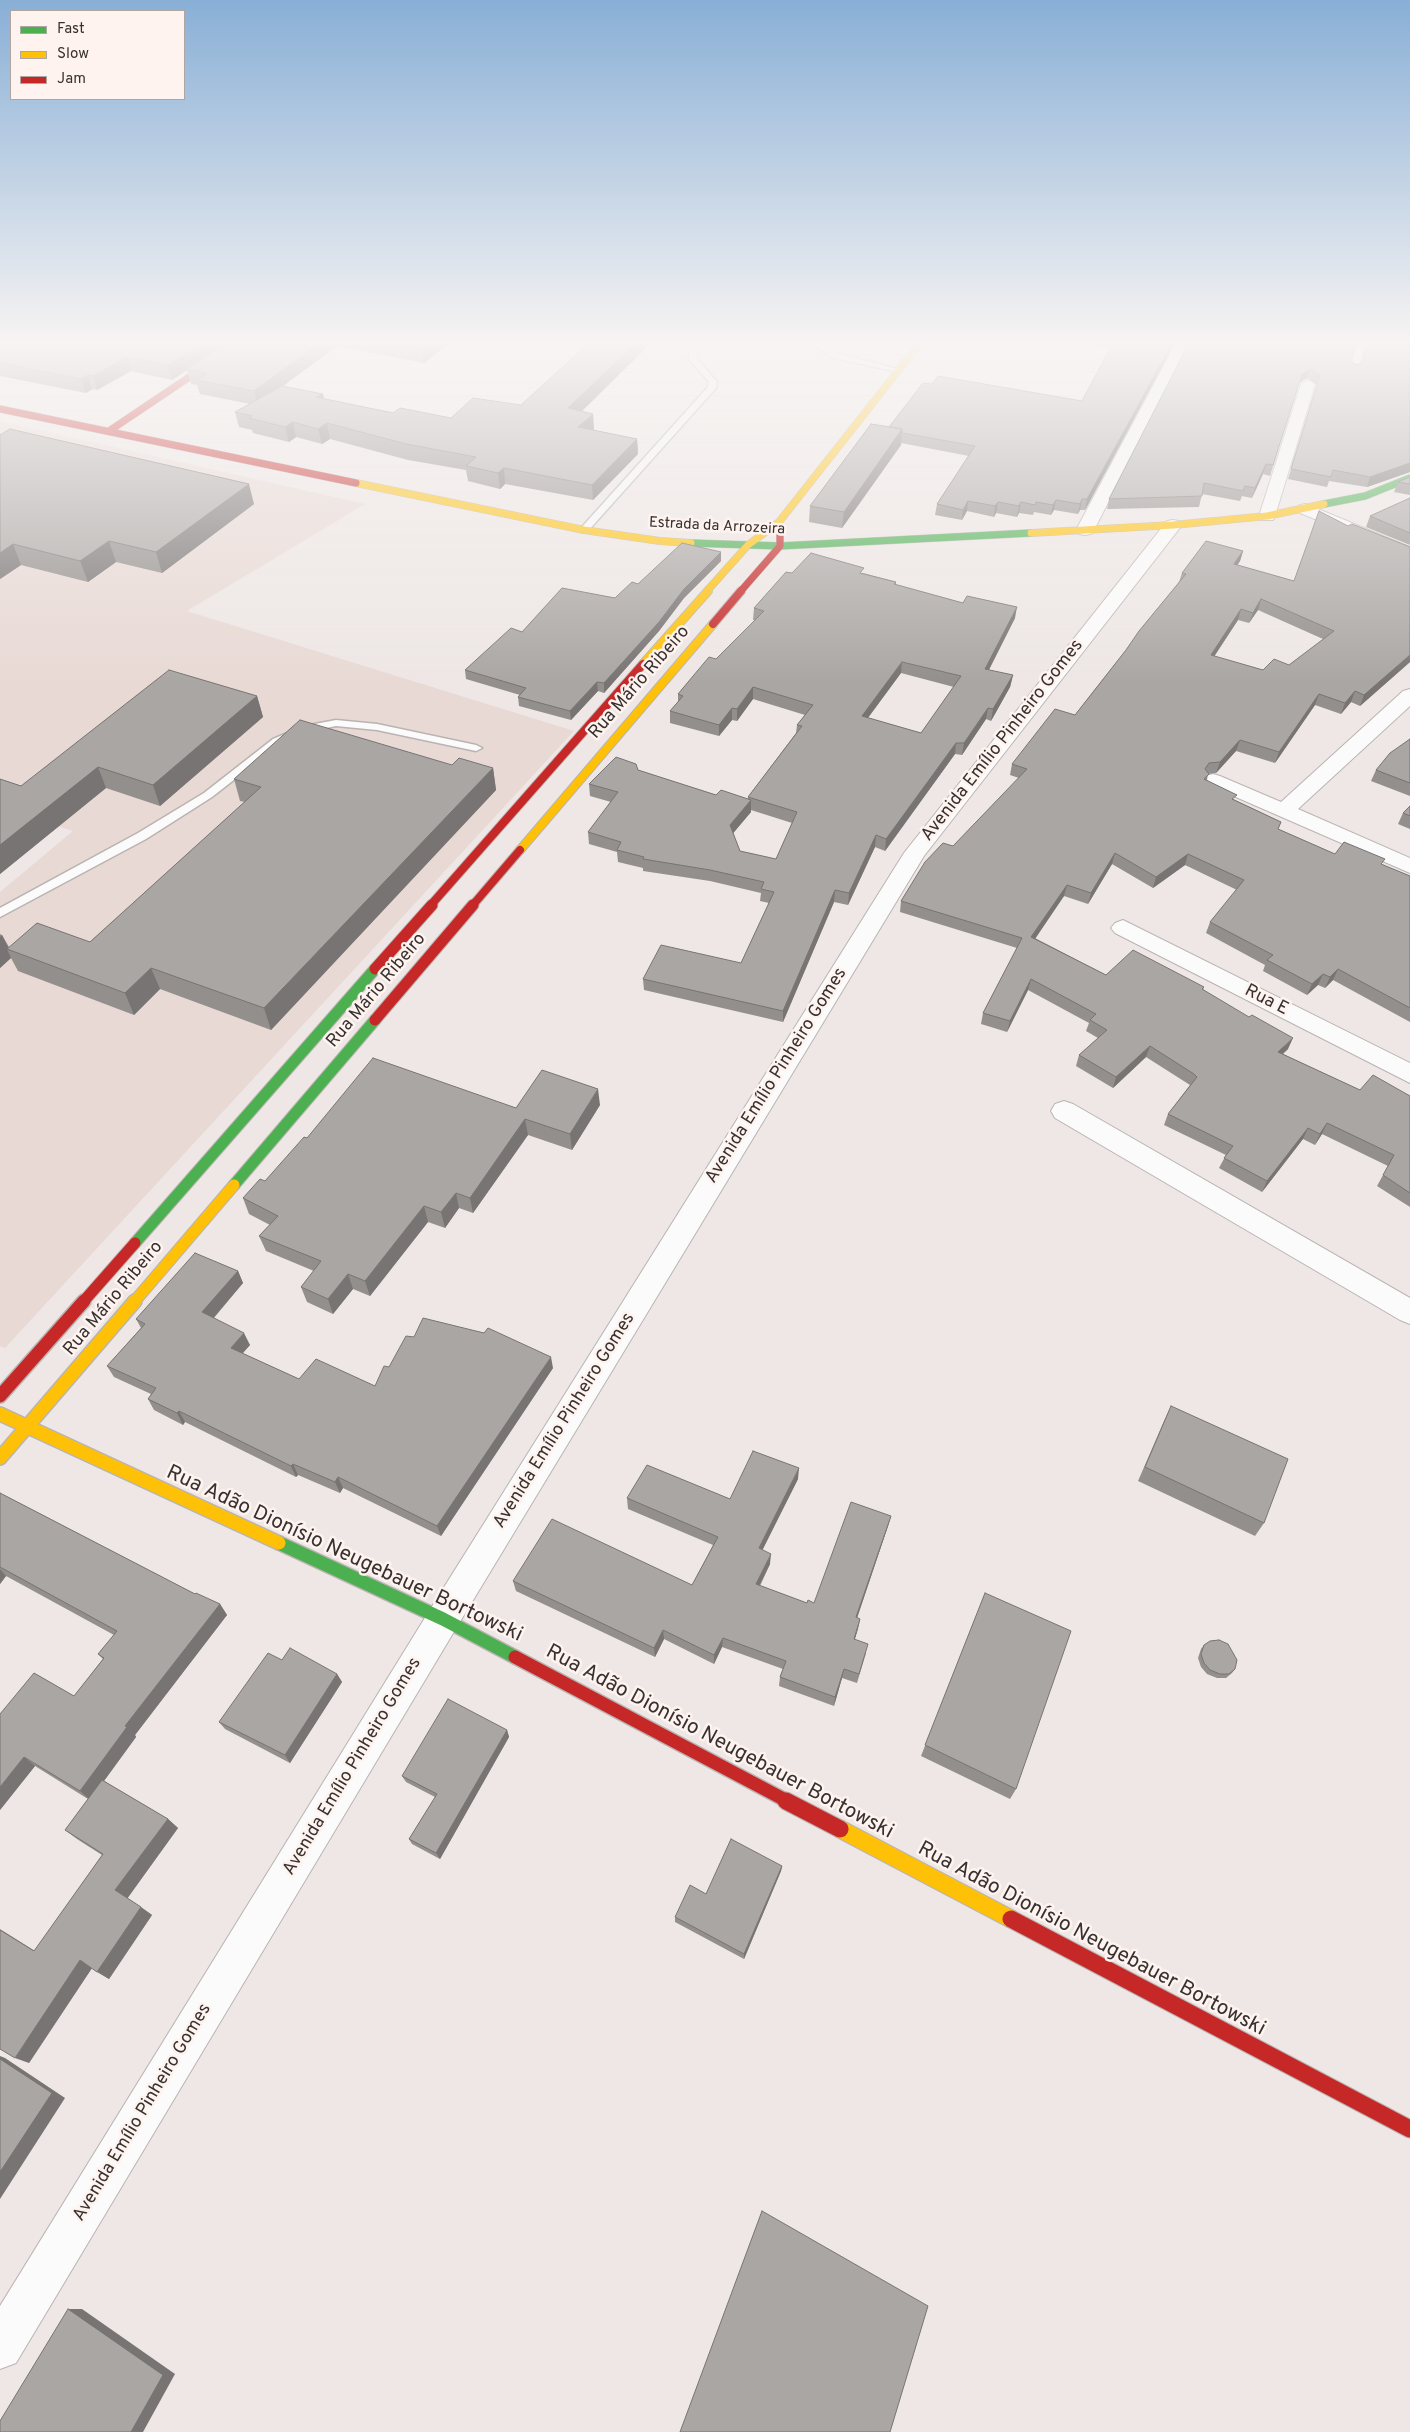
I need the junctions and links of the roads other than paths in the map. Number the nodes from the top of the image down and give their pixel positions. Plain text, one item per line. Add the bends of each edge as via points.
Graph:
1 (231, 456) edge
2 (650, 456) edge
3 (830, 456) edge
4 (1124, 456) edge
5 (1286, 456) edge
6 (1410, 478) edge
7 (1306, 509) junction
8 (1268, 516) junction
9 (779, 522) junction
10 (1173, 525) junction
11 (584, 530) junction
12 (1085, 530) junction
13 (748, 545) junction
14 (780, 546) junction
15 (1410, 553) edge
16 (1410, 695) edge
17 (476, 748) dead end
18 (1213, 780) dead end
19 (1284, 810) junction
20 (486, 856) junction
21 (508, 864) junction
22 (1410, 866) edge
23 (0, 913) edge
24 (1123, 928) dead end
25 (1410, 1074) edge
26 (1064, 1111) dead end
27 (1410, 1312) edge
28 (0, 1396) edge
29 (0, 1414) edge
30 (28, 1427) junction
31 (0, 1458) edge
32 (443, 1619) junction
33 (1410, 2129) edge
34 (0, 2347) edge

1 - 11 main road, Estrada da Arrozeira
2 - 11 lane
3 - 9 main road, Rua Mário Ribeiro
4 - 12 street
5 - 8 street
6 - 7 main road, Estrada da Arrozeira via 1365,496
7 - 8 main road, Estrada da Arrozeira
7 - 15 street
8 - 10 main road, Estrada da Arrozeira
9 - 13 main road, Rua Mário Ribeiro
9 - 14 main road
10 - 12 main road, Estrada da Arrozeira
10 - 32 street, Avenida Emílio Pinheiro Gomes via 915,853
11 - 13 main road, Estrada da Arrozeira via 660,541
12 - 14 main road, Estrada da Arrozeira
13 - 14 main road, Estrada da Arrozeira
13 - 20 main road, Rua Mário Ribeiro
14 - 21 main road, Rua Mário Ribeiro
16 - 19 street
17 - 23 lane via 377,727 336,723 308,728 277,741 208,795 142,836
18 - 19 street
19 - 22 street
20 - 21 main road
20 - 28 main road, Rua Mário Ribeiro
21 - 30 main road, Rua Mário Ribeiro
24 - 25 street, Rua E
26 - 27 street
29 - 30 main road, Rua Adão Dionísio Neugebauer Bortowski
30 - 31 main road, Rua Mário Ribeiro
30 - 32 main road, Rua Adão Dionísio Neugebauer Bortowski
32 - 33 main road, Rua Adão Dionísio Neugebauer Bortowski
32 - 34 street, Avenida Emílio Pinheiro Gomes

